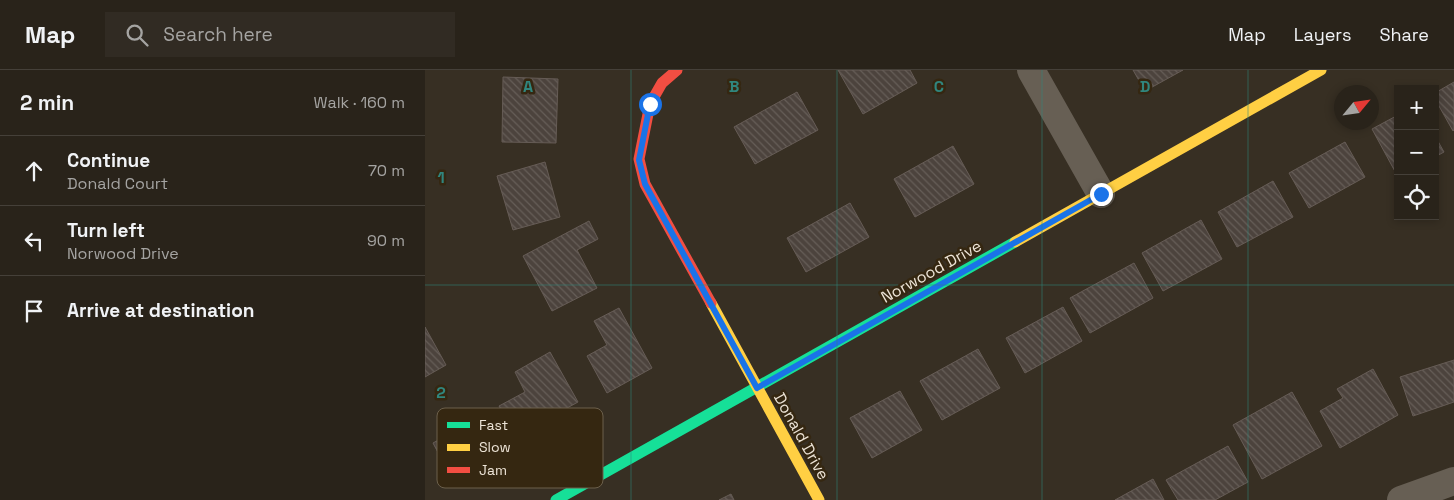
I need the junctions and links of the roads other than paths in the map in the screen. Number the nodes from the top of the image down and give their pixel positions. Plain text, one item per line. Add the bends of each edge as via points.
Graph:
1 (677, 70) edge
2 (1031, 70) edge
3 (1321, 70) edge
4 (1101, 194) junction
5 (757, 388) junction
6 (603, 474) edge
7 (1454, 481) edge
8 (578, 488) edge
9 (556, 500) edge
10 (819, 500) edge
11 (1401, 500) edge

1 - 5 street, Donald Drive via 662,84 650,104 639,160 645,184
2 - 4 street
3 - 4 street, Norwood Drive
4 - 5 street, Norwood Drive
5 - 6 street, Norwood Drive
5 - 10 street, Donald Drive
7 - 11 street
8 - 9 street, Norwood Drive

